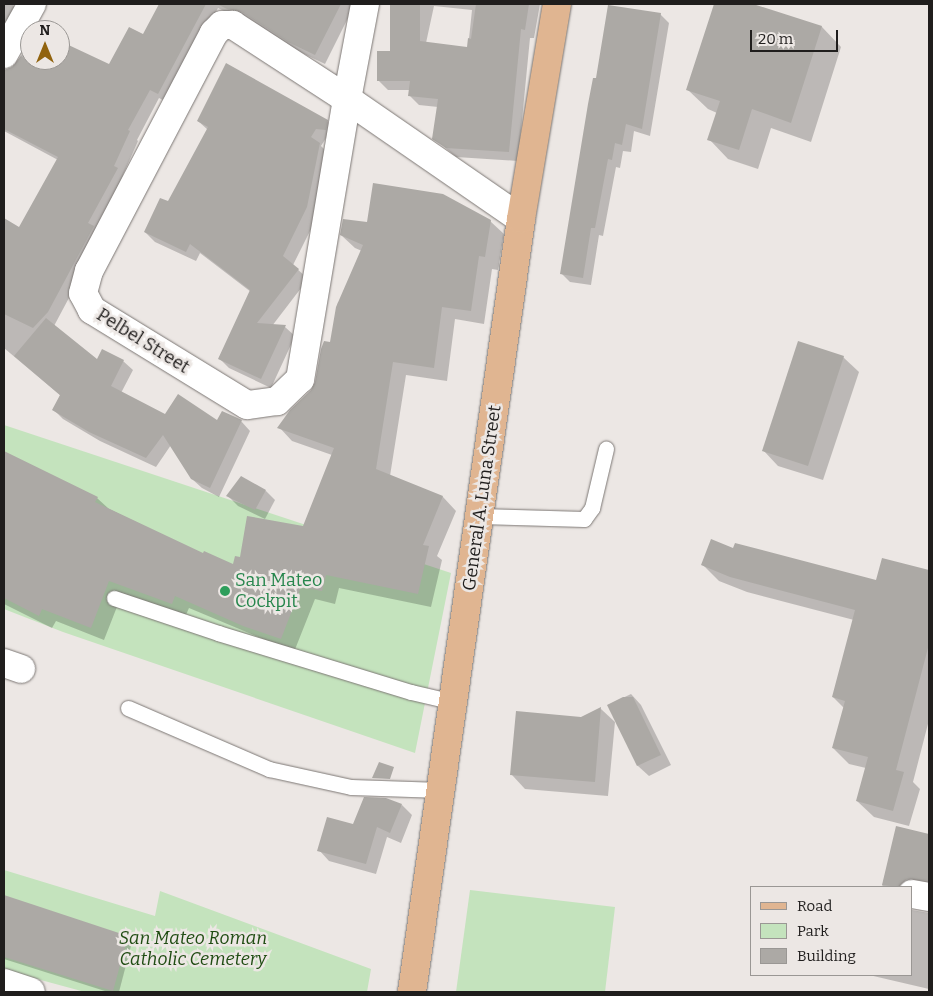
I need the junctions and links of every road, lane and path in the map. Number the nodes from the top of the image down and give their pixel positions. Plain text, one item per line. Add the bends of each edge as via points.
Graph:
1 (32, 4) edge
2 (365, 4) edge
3 (557, 4) edge
4 (4, 54) edge
5 (347, 99) junction
6 (521, 219) junction
7 (606, 449) dead end
8 (480, 516) junction
9 (114, 598) dead end
10 (454, 702) junction
11 (128, 708) dead end
12 (441, 790) junction
13 (913, 894) edge
14 (929, 897) edge
15 (4, 983) edge
16 (31, 992) edge
17 (412, 992) edge

1 - 4 street
2 - 5 street, Pelbel Street
3 - 6 main road, General A. Luna Street
5 - 5 street, Pelbel Street via 300,379 277,401 247,405 92,310 84,293 89,270 214,33 222,25 233,25
5 - 6 street, Pelbel Street
6 - 8 main road, General A. Luna Street
7 - 8 lane via 592,508 584,519
8 - 10 main road, General A. Luna Street
9 - 10 lane via 218,633
10 - 12 main road, General A. Luna Street
11 - 12 lane via 269,769 351,787
12 - 17 main road, General A. Luna Street
13 - 14 street
15 - 16 street

